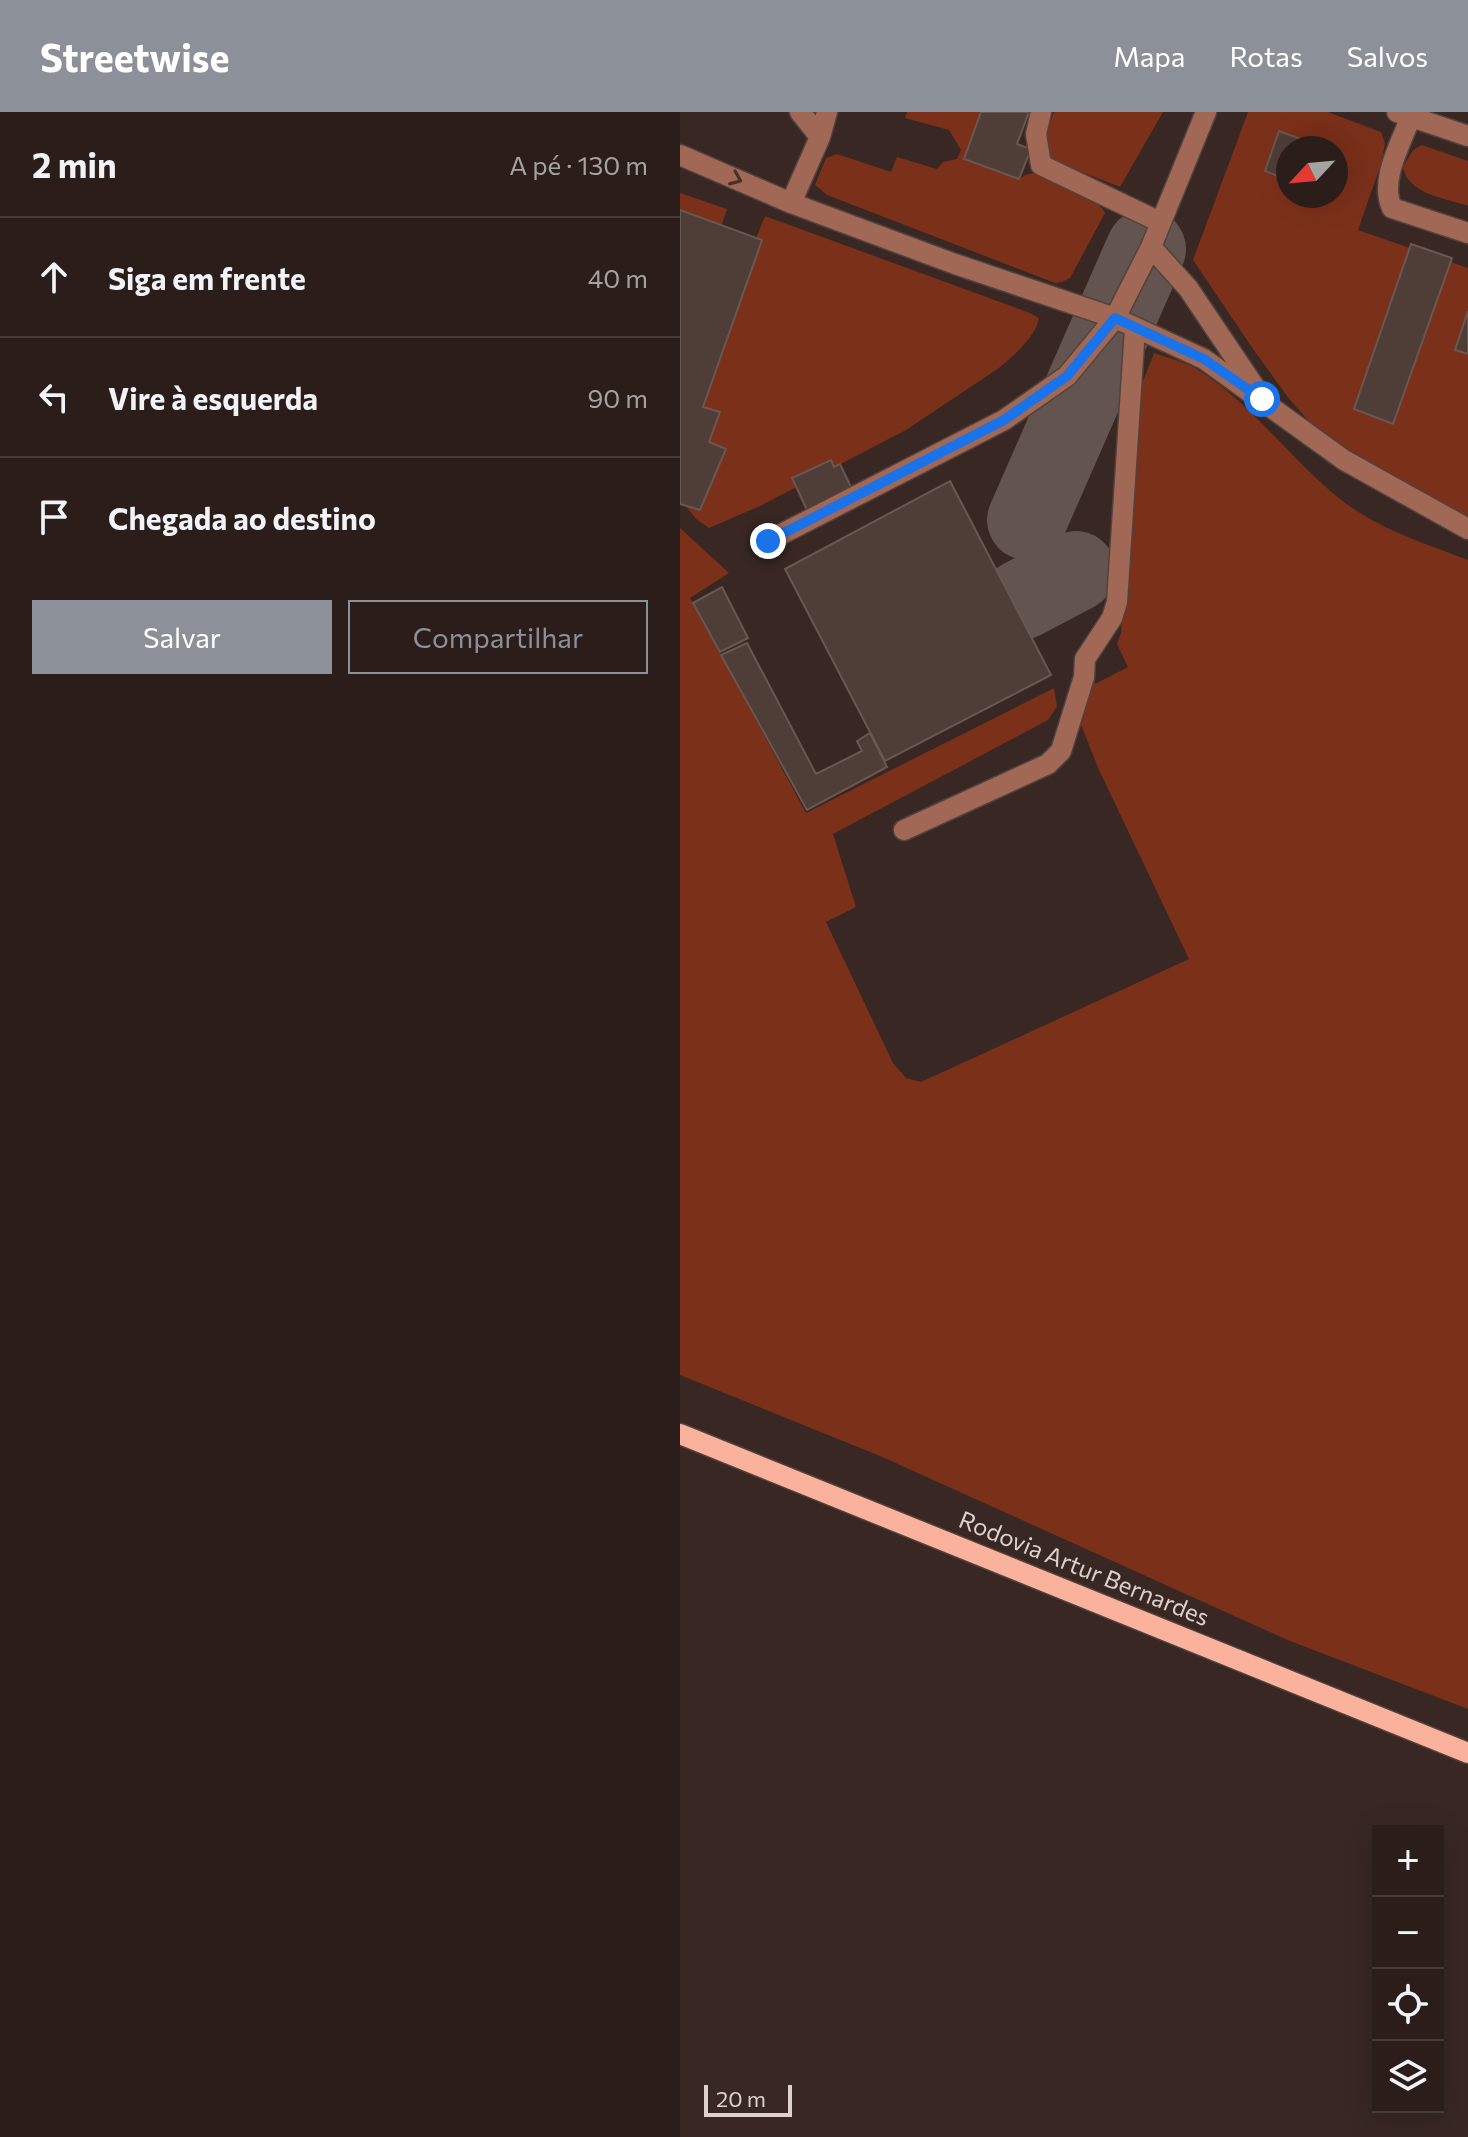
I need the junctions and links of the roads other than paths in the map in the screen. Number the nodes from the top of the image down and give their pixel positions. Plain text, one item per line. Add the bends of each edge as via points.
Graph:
1 (800, 112) edge
2 (827, 112) edge
3 (1041, 112) edge
4 (1206, 112) edge
5 (1404, 114) edge
6 (1468, 136) edge
7 (820, 137) junction
8 (680, 155) edge
9 (791, 203) junction
10 (1160, 222) junction
11 (1468, 233) edge
12 (1151, 247) junction
13 (1115, 318) junction
14 (1135, 328) junction
15 (1262, 399) junction
16 (1468, 529) edge
17 (768, 541) dead end
18 (904, 830) dead end
19 (680, 1434) edge
20 (1468, 1753) edge

1 - 7 lane
2 - 7 lane
3 - 10 lane via 1036,134 1041,165
4 - 10 lane
5 - 6 lane
5 - 11 lane via 1387,184 1392,208
7 - 9 lane
8 -> 9 lane
9 - 13 lane
10 - 12 lane
12 - 13 lane
12 - 15 lane via 1188,288
13 - 14 lane
13 - 17 lane via 1067,376 1004,420
14 - 15 lane via 1204,359
14 - 18 lane via 1117,602 1085,659 1061,751 1048,764
15 - 16 lane via 1344,460
19 - 20 main road, Rodovia Artur Bernardes

